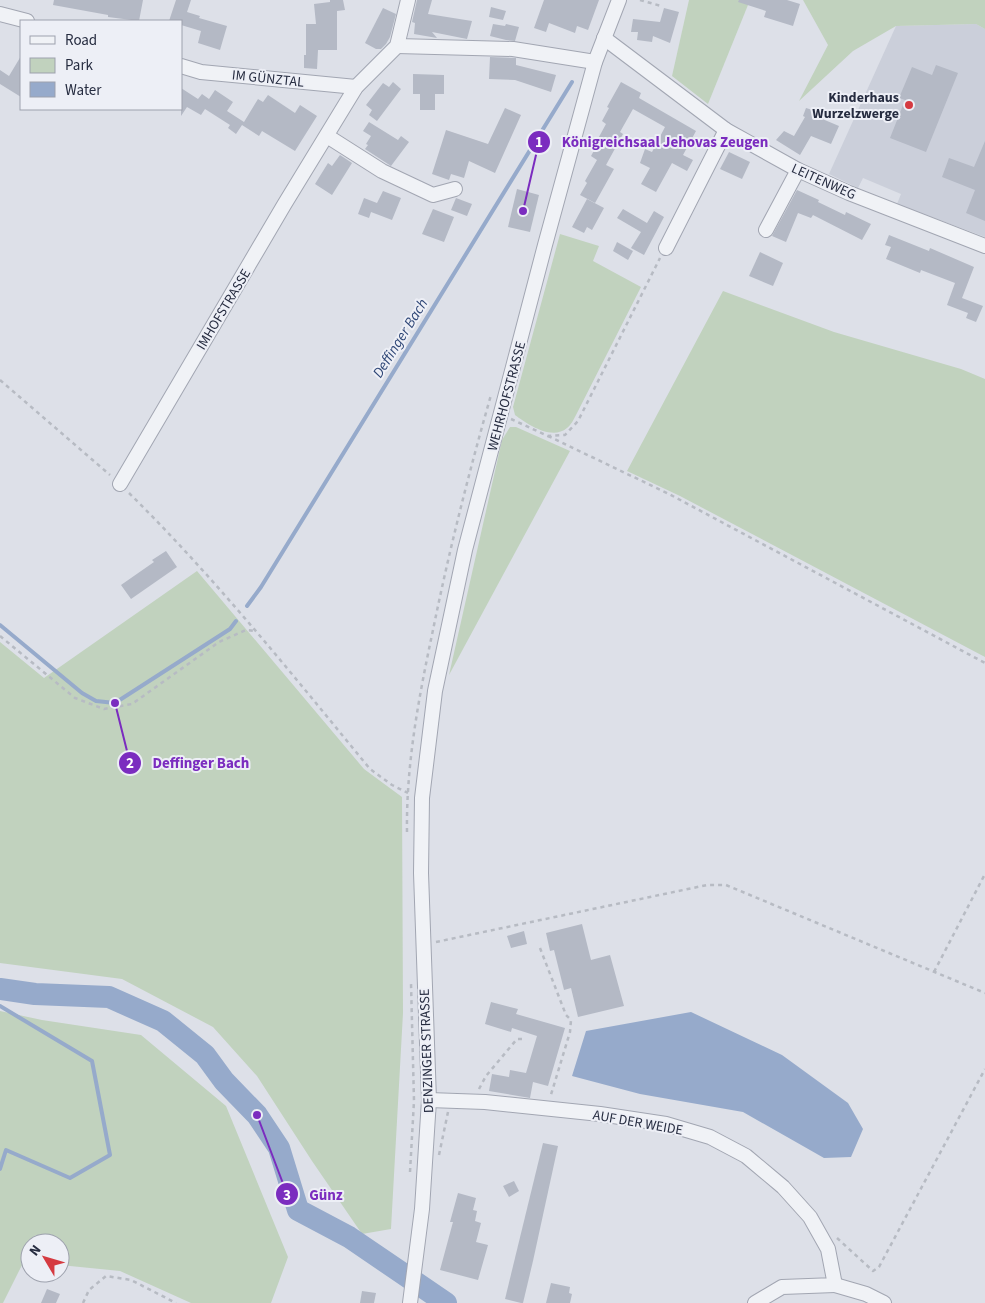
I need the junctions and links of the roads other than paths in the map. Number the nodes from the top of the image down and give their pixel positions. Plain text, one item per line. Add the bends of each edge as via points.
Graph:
1 (408, 0) edge
2 (619, 0) edge
3 (0, 14) edge
4 (22, 20) edge
5 (604, 38) junction
6 (397, 46) junction
7 (595, 62) junction
8 (182, 66) edge
9 (356, 87) junction
10 (726, 130) junction
11 (327, 136) junction
12 (798, 170) junction
13 (448, 191) dead end
14 (766, 230) dead end
15 (985, 246) edge
16 (666, 248) road end
17 (120, 484) road end
18 (422, 798) joint
19 (429, 1100) junction
20 (835, 1285) junction
21 (410, 1303) edge
22 (755, 1303) edge
23 (884, 1303) edge

1 - 6 street
2 - 5 street, WEHRHOFSTRASSE
3 - 4 street
5 - 7 street, WEHRHOFSTRASSE
5 - 10 street, LEITENWEG
6 - 7 street via 513,49
6 - 9 street, IMHOFSTRASSE
7 - 18 street, WEHRHOFSTRASSE via 466,550 435,691
8 - 9 street, IM GÜNZTAL via 201,72
9 - 11 street, IMHOFSTRASSE
10 - 12 street, LEITENWEG
10 - 16 street
11 - 13 street via 382,171 433,195
11 - 17 street, IMHOFSTRASSE
12 - 14 street
12 - 15 street, LEITENWEG
18 - 19 street, DENZINGER STRASSE via 422,945
19 - 20 street, AUF DER WEIDE via 546,1108 666,1124 710,1137 746,1156 783,1186 810,1217 828,1249
19 - 21 street, DENZINGER STRASSE via 422,1209
20 - 22 street via 782,1287
20 - 23 street

